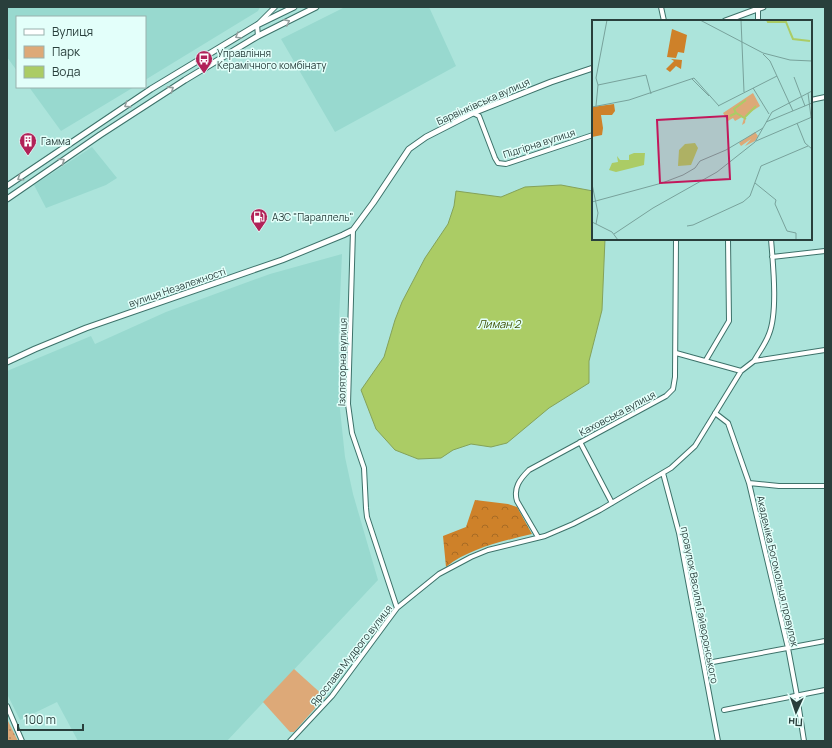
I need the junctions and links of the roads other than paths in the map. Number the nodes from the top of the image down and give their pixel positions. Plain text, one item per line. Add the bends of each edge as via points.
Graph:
1 (275, 7) edge
2 (294, 7) edge
3 (316, 7) edge
4 (661, 7) edge
5 (760, 8) edge
6 (664, 20) edge
7 (728, 20) edge
8 (758, 20) edge
9 (257, 25) junction
10 (258, 36) junction
11 (592, 68) edge
12 (825, 97) edge
13 (812, 100) edge
14 (473, 113) junction
15 (592, 135) edge
16 (7, 186) edge
17 (7, 199) edge
18 (353, 230) junction
19 (676, 240) edge
20 (728, 240) edge
21 (771, 240) edge
22 (825, 251) edge
23 (772, 258) junction
24 (825, 350) edge
25 (676, 353) junction
26 (706, 360) junction
27 (754, 361) junction
28 (7, 362) edge
29 (741, 370) junction
30 (715, 413) junction
31 (580, 442) junction
32 (663, 473) junction
33 (749, 483) junction
34 (825, 486) edge
35 (612, 503) junction
36 (538, 537) junction
37 (397, 608) junction
38 (825, 641) edge
39 (788, 648) junction
40 (713, 662) dead end
41 (825, 690) edge
42 (797, 696) junction
43 (7, 706) edge
44 (724, 710) dead end
45 (22, 741) edge
46 (290, 741) edge
47 (718, 741) edge
48 (804, 741) edge

1 - 9 street
2 - 9 street
10 -> 3 street
4 - 6 street
5 - 7 street
5 - 8 street
9 - 10 street
9 -> 16 street via 151,89
17 -> 10 street via 100,135
11 - 14 street, Барвінківська вулиця
12 - 13 street
14 - 15 street, Підгірна вулиця via 478,116 493,153 501,164
14 - 18 street, Барвінківська вулиця via 409,148
18 - 28 street, вулиця Незалежності via 330,242 282,260 86,328
18 - 37 street, Ізоляторна вулиця via 348,404 356,446 364,468 367,517
19 - 25 street, Каховська вулиця
20 - 26 street via 729,321
21 - 23 street
22 - 23 street
23 - 27 street via 774,312 769,335
24 - 27 street, Ярослава Мудрого вулиця
25 - 26 street
25 - 31 street, Каховська вулиця via 673,389 666,396
26 - 29 street
27 - 29 street, Ярослава Мудрого вулиця
29 - 30 street, Ярослава Мудрого вулиця
30 - 32 street, Ярослава Мудрого вулиця via 695,446
30 - 33 street, Академіка Богомольця провулок via 728,423
31 - 35 street
31 - 36 street, Каховська вулиця via 529,470 518,483 517,501
32 - 35 street, Ярослава Мудрого вулиця
32 - 47 street, провулок Василя Гайворонського via 679,534
33 - 34 street
33 - 39 street, Академіка Богомольця провулок
35 - 36 street, Ярослава Мудрого вулиця via 573,524
36 - 37 street, Ярослава Мудрого вулиця via 471,557 440,574
37 - 46 street, Ярослава Мудрого вулиця via 332,696
38 - 39 street
39 - 40 street
39 - 42 street, Академіка Богомольця провулок
41 - 42 street
42 - 44 street
42 - 48 street, Академіка Богомольця провулок
43 - 45 street

